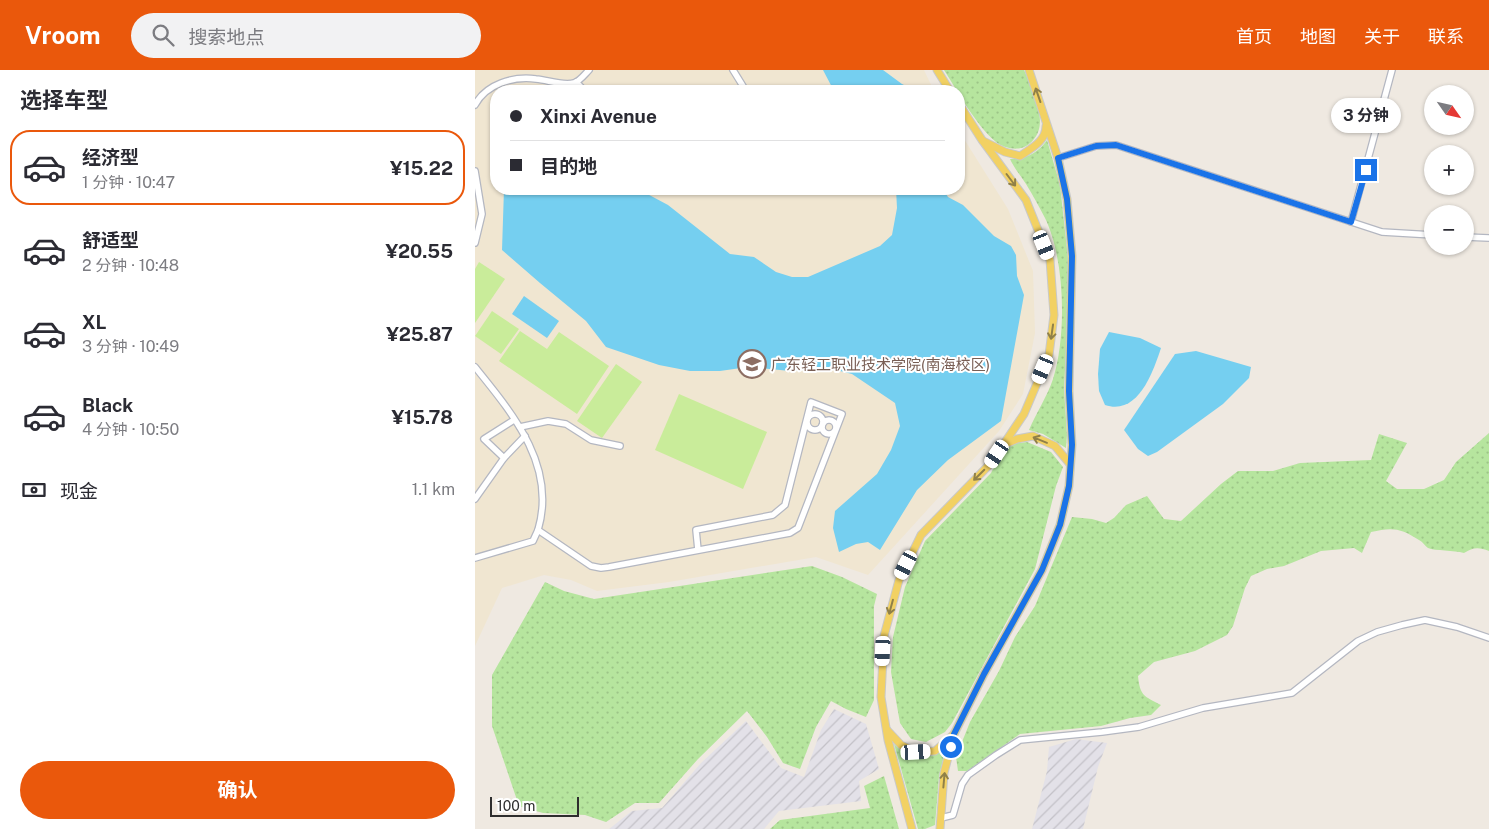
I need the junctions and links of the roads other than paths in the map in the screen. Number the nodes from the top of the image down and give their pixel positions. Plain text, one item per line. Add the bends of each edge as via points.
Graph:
1 (589, 70) edge
2 (733, 70) edge
3 (937, 70) edge
4 (1029, 70) edge
5 (1393, 70) edge
6 (577, 82) junction
7 (498, 85) edge
8 (580, 85) edge
9 (742, 85) edge
10 (947, 85) edge
11 (490, 90) edge
12 (475, 105) edge
13 (965, 113) edge
14 (1047, 121) junction
15 (982, 140) junction
16 (1058, 158) junction
17 (475, 171) edge
18 (1351, 222) junction
19 (1424, 234) edge
20 (1474, 237) edge
21 (1489, 238) edge
22 (475, 243) edge
23 (475, 367) edge
24 (807, 418) junction
25 (514, 420) junction
26 (822, 424) junction
27 (520, 427) junction
28 (836, 429) junction
29 (525, 436) junction
30 (620, 446) dead end
31 (1003, 446) junction
32 (504, 458) junction
33 (1071, 464) junction
34 (475, 500) edge
35 (539, 530) junction
36 (698, 550) junction
37 (475, 558) edge
38 (1489, 638) edge
39 (887, 730) junction
40 (954, 734) junction
41 (941, 818) junction
42 (912, 829) edge
43 (939, 829) edge

1 - 6 street
2 - 9 street
3 - 10 main road
14 -> 4 main road
5 - 18 street
6 - 7 street via 567,84 524,78
6 - 8 street
11 - 12 street
13 - 15 main road
14 - 15 main road via 1046,134 1020,156
14 - 16 main road
15 -> 31 main road via 1026,200 1050,260 1054,315 1049,355 1024,414
16 - 18 street via 1096,146 1116,145
16 - 33 main road via 1067,199 1072,256
17 - 22 street via 482,214
18 - 19 street via 1382,232
20 - 21 street
23 - 25 street
24 - 26 street via 816,414 822,419
24 - 26 street via 812,429
24 - 28 street via 811,402 842,414
24 - 36 street via 785,505 773,515 696,530
25 - 27 street
25 - 32 street via 484,439
26 - 28 street via 833,420
26 - 28 street via 827,434
27 - 29 street
27 - 30 street via 548,421 567,424 591,440
28 - 36 street via 798,528 790,533
29 - 32 street
29 - 35 street via 538,463 543,492
33 -> 31 main road via 1055,446 1033,436
31 -> 39 main road via 991,463 921,535 899,580 884,636 881,697
32 - 34 street
33 - 40 main road via 1060,525 1042,570
35 - 36 street via 591,566 601,568
35 - 37 street via 533,541
38 - 41 street via 1425,620 1402,625 1358,641 1292,693 1203,708 1139,727 1021,740 968,775 953,815
39 - 40 main road via 901,745 916,752 935,751
39 - 42 main road
41 -> 40 main road via 944,774
41 - 43 main road

